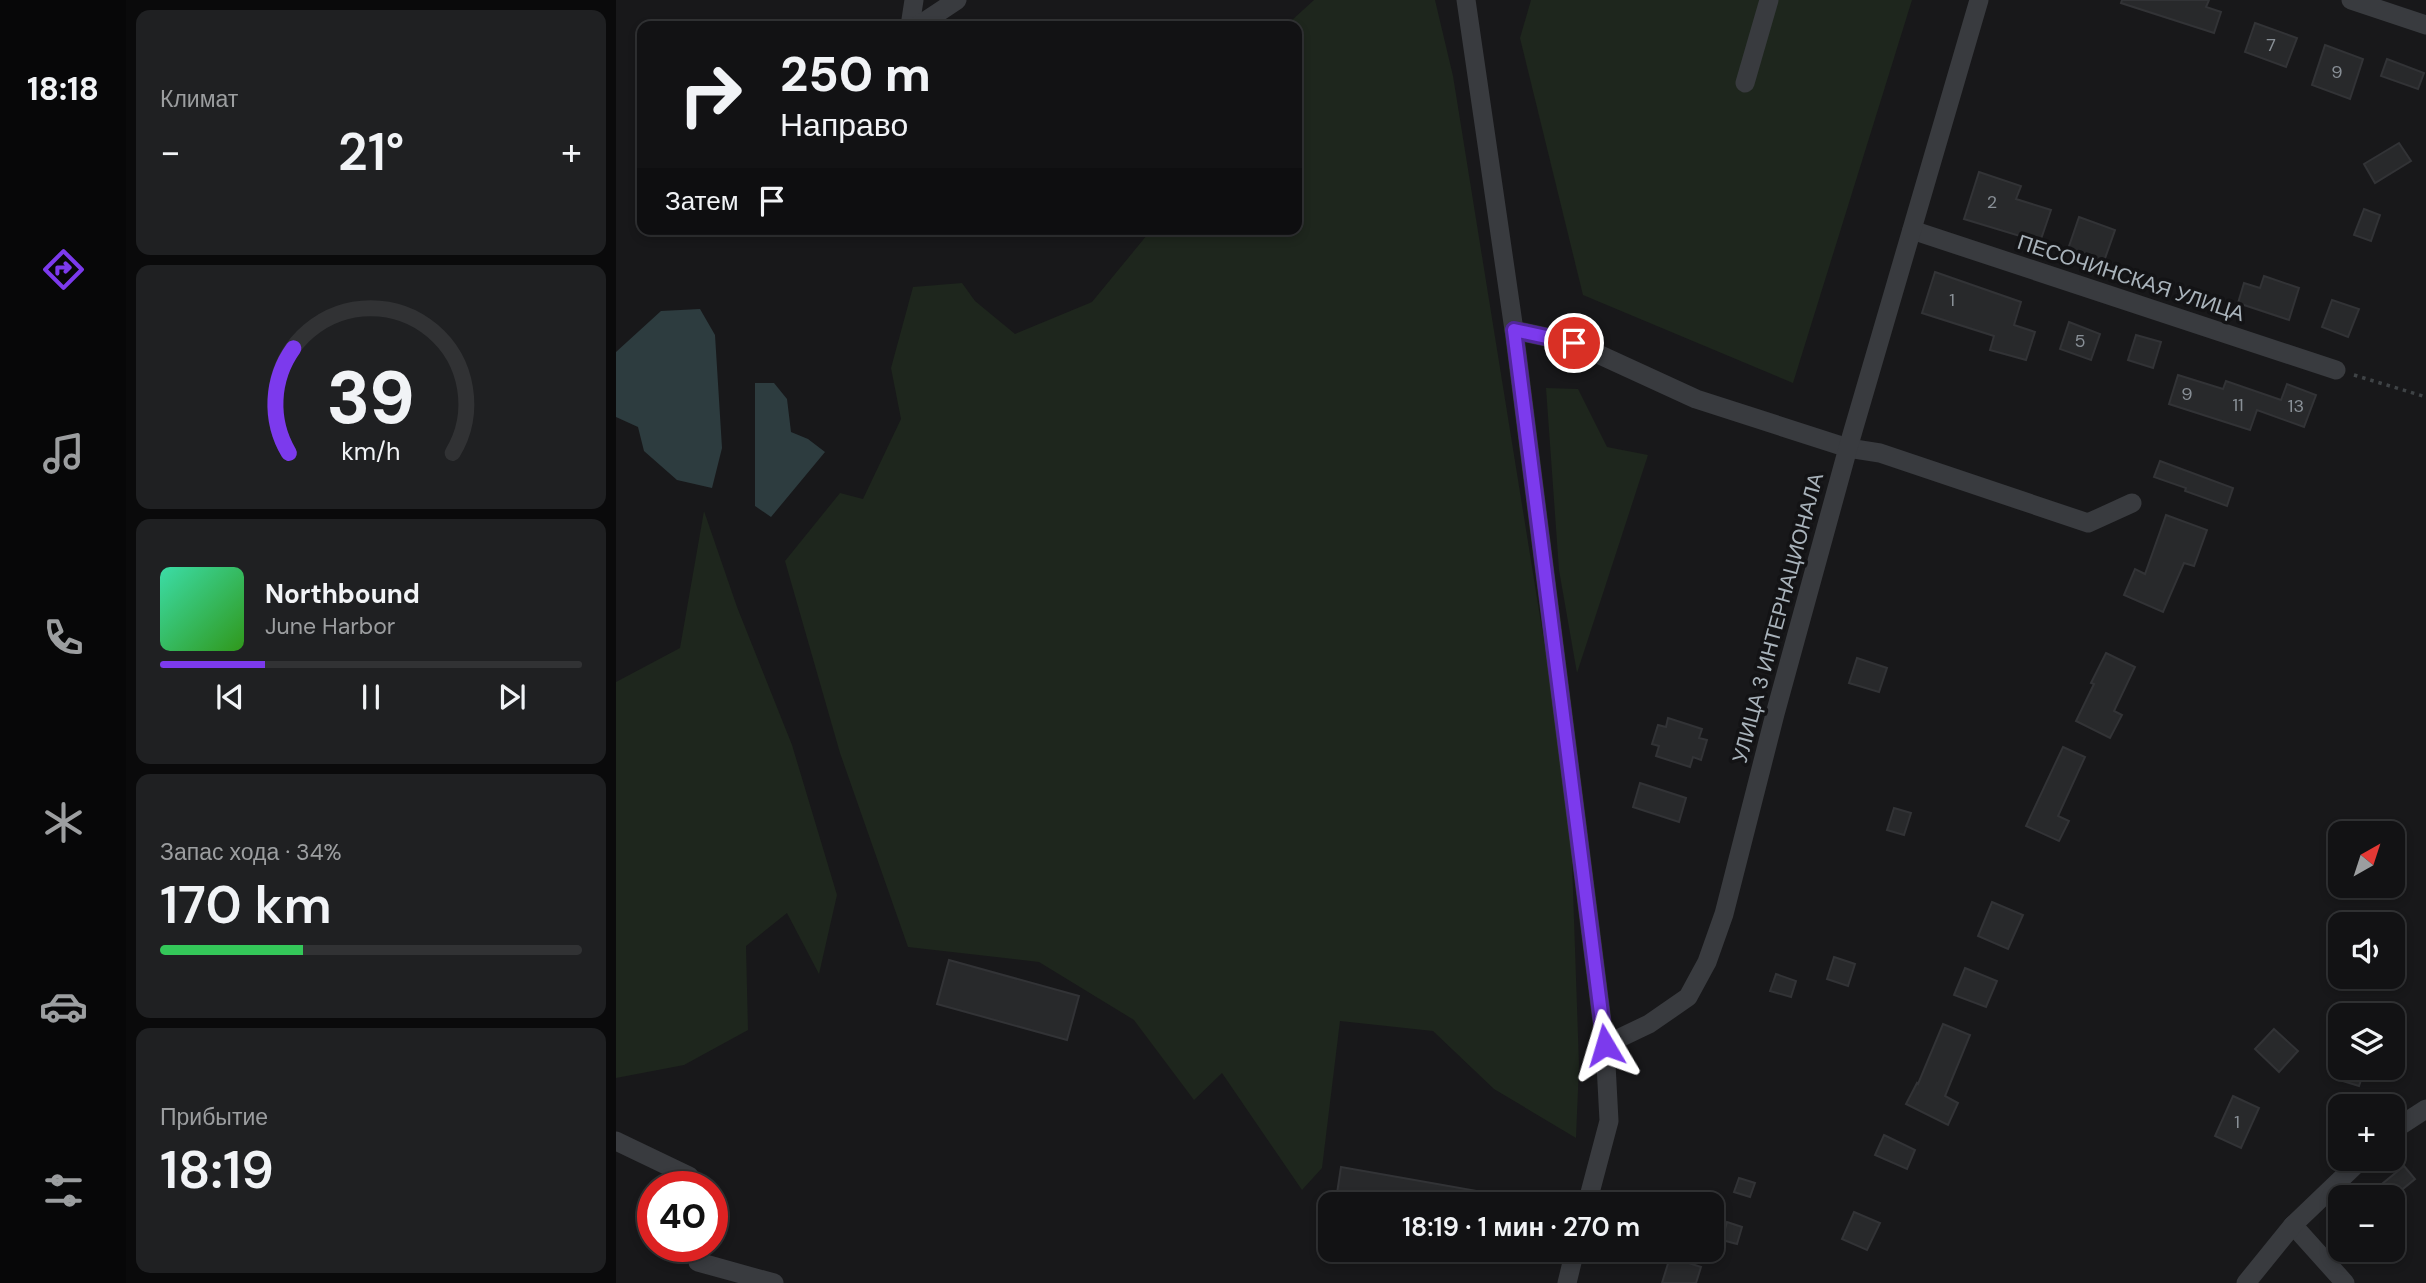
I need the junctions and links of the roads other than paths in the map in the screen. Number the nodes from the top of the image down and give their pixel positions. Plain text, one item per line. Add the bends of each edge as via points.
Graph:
1 (914, 0) edge
2 (957, 0) edge
3 (1466, 0) edge
4 (1769, 0) edge
5 (1979, 0) edge
6 (2351, 0) edge
7 (911, 21) edge
8 (926, 21) edge
9 (2426, 25) edge
10 (1745, 83) dead end
11 (1912, 230) junction
12 (1514, 330) junction
13 (2336, 370) road end
14 (1847, 448) junction
15 (2132, 503) dead end
16 (1605, 1045) junction
17 (2426, 1109) edge
18 (2405, 1123) edge
19 (616, 1141) edge
20 (679, 1171) edge
21 (2349, 1171) edge
22 (1590, 1192) edge
23 (2293, 1225) junction
24 (698, 1262) edge
25 (1573, 1262) edge
26 (774, 1283) edge
27 (1567, 1283) edge
28 (2246, 1283) edge
29 (2344, 1283) edge

1 - 7 street
2 - 8 street
3 - 12 street
4 - 10 street
5 - 11 street, УЛИЦА 3 ИНТЕРНАЦИОНАЛА
6 - 9 street
11 - 13 street, ПЕСОЧИНСКАЯ УЛИЦА
11 - 14 street, УЛИЦА 3 ИНТЕРНАЦИОНАЛА
12 - 14 street via 1574,343 1696,399
12 - 16 street
14 - 15 street via 1880,453 2088,523
14 - 16 street, УЛИЦА 3 ИНТЕРНАЦИОНАЛА via 1724,914 1707,962 1688,998
16 - 22 street via 1609,1121
17 - 18 street
19 - 20 street
21 - 23 street
23 - 28 street
23 - 29 street
24 - 26 street
25 - 27 street

